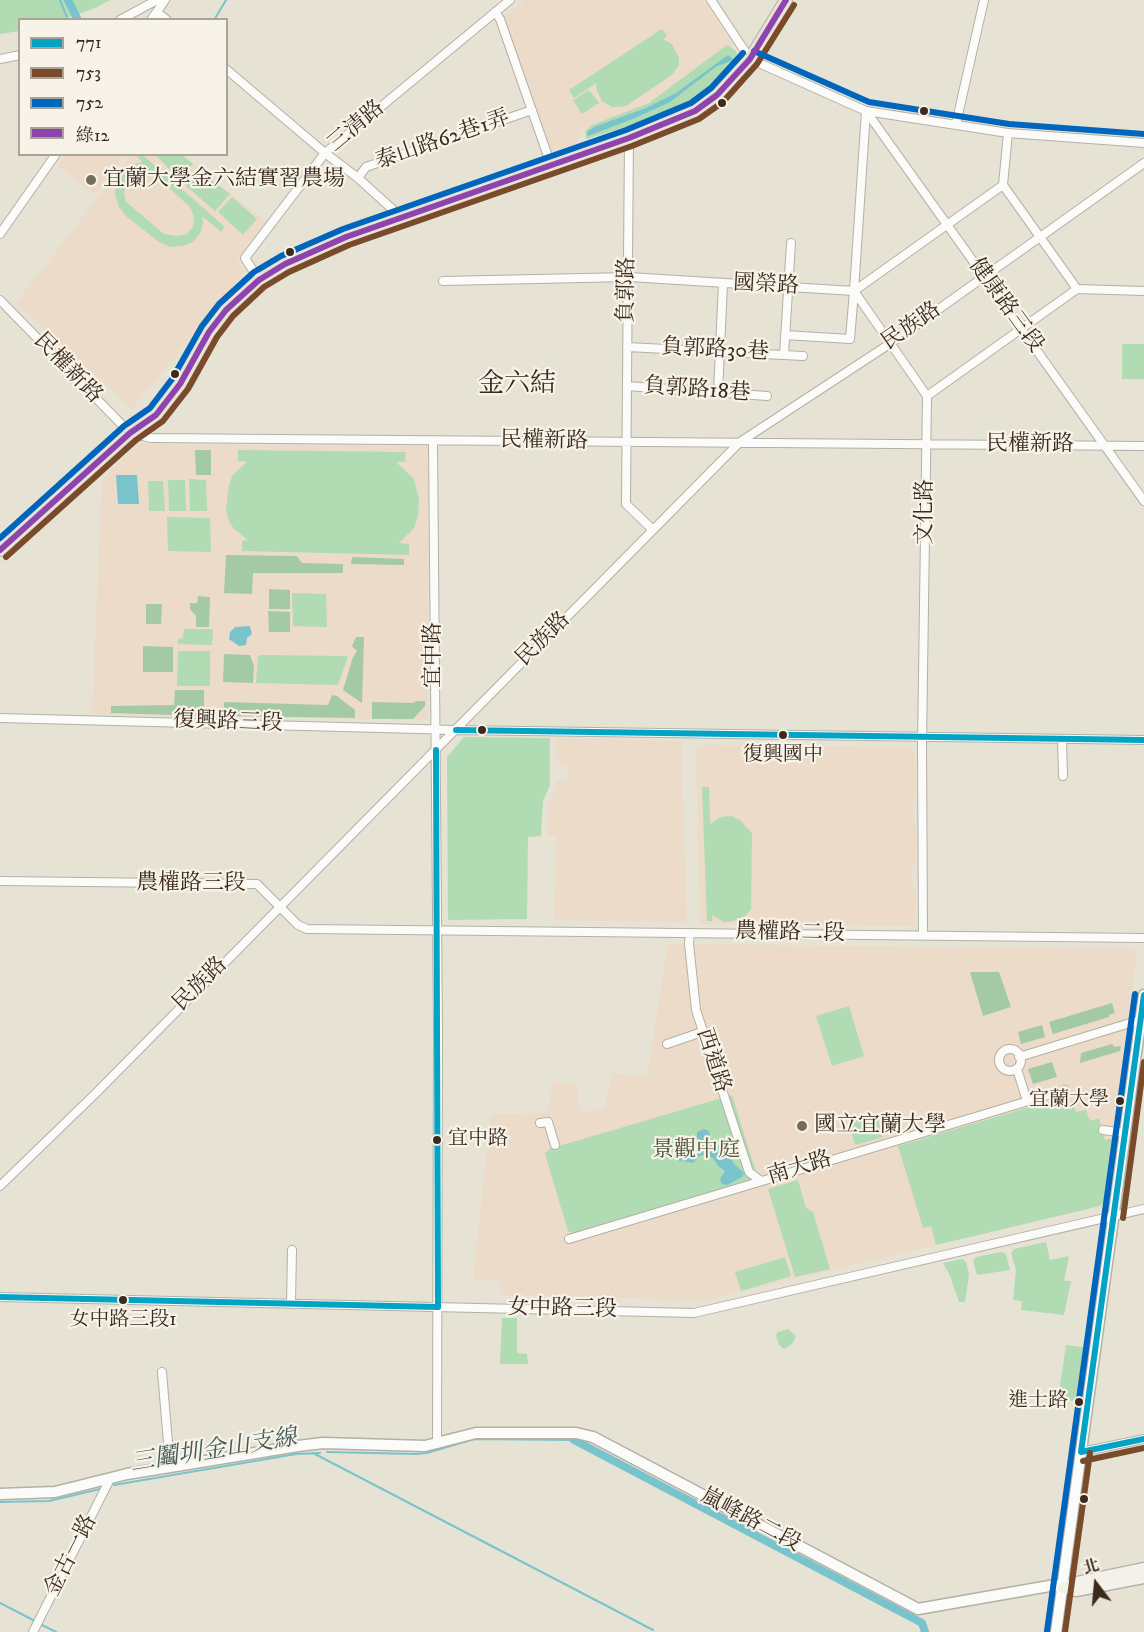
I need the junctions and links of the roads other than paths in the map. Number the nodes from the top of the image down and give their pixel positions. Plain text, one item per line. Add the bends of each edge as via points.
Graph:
1 (157, 0) edge
2 (165, 0) edge
3 (510, 0) edge
4 (711, 0) edge
5 (786, 0) edge
6 (984, 0) edge
7 (157, 12) junction
8 (495, 12) junction
9 (124, 18) edge
10 (152, 18) edge
11 (164, 18) edge
12 (18, 55) edge
13 (0, 59) edge
14 (750, 60) junction
15 (228, 71) edge
16 (532, 110) junction
17 (866, 111) junction
18 (956, 124) junction
19 (1008, 133) junction
20 (629, 138) junction
21 (1144, 143) edge
22 (325, 153) junction
23 (55, 156) edge
24 (1144, 163) edge
25 (551, 165) junction
26 (358, 178) junction
27 (1003, 185) junction
28 (401, 217) junction
29 (947, 224) junction
30 (0, 234) edge
31 (1040, 237) junction
32 (790, 243) dead end
33 (984, 276) junction
34 (629, 277) junction
35 (259, 280) junction
36 (443, 281) dead end
37 (723, 283) junction
38 (788, 287) junction
39 (1077, 289) junction
40 (854, 291) junction
41 (1144, 291) edge
42 (0, 300) edge
43 (1022, 329) junction
44 (785, 335) junction
45 (891, 343) junction
46 (627, 347) junction
47 (720, 351) junction
48 (784, 355) junction
49 (803, 356) dead end
50 (627, 386) junction
51 (718, 393) junction
52 (767, 396) dead end
53 (927, 396) junction
54 (130, 433) junction
55 (433, 441) junction
56 (626, 442) junction
57 (740, 442) junction
58 (926, 445) junction
59 (1106, 446) junction
60 (1144, 446) edge
61 (1144, 501) edge
62 (652, 530) junction
63 (0, 550) edge
64 (0, 718) edge
65 (434, 729) junction
66 (456, 730) junction
67 (922, 736) junction
68 (1062, 739) junction
69 (1144, 740) edge
70 (436, 750) junction
71 (1063, 776) dead end
72 (0, 881) edge
73 (279, 906) junction
74 (437, 931) junction
75 (690, 933) junction
76 (922, 936) junction
77 (1144, 938) edge
78 (1144, 995) edge
79 (1140, 1020) junction
80 (702, 1032) junction
81 (667, 1044) dead end
82 (1019, 1057) junction
83 (1017, 1069) junction
84 (1065, 1090) dead end
85 (1027, 1101) junction
86 (540, 1123) dead end
87 (1103, 1130) dead end
88 (1125, 1132) junction
89 (555, 1145) dead end
90 (761, 1181) junction
91 (0, 1186) edge
92 (1144, 1209) edge
93 (1114, 1217) junction
94 (569, 1239) dead end
95 (292, 1250) dead end
96 (0, 1297) edge
97 (291, 1304) junction
98 (438, 1307) junction
99 (162, 1372) dead end
100 (1144, 1439) edge
101 (437, 1444) junction
102 (1081, 1452) junction
103 (170, 1466) junction
104 (110, 1479) junction
105 (0, 1494) edge
106 (1144, 1568) edge
107 (1144, 1578) edge
108 (1063, 1588) junction
109 (33, 1632) edge
110 (1056, 1632) edge

1 - 9 street
2 - 7 street
3 - 8 street, 三清路
4 - 14 street
5 - 14 main road
6 - 18 street
7 - 10 street
7 - 11 street
8 - 16 street
8 - 22 street, 三清路
12 - 13 street
14 - 17 street
14 - 20 main road via 717,95 695,111
15 - 22 street
16 - 25 street
16 - 26 street, 泰山路62巷1弄 via 366,167
17 - 18 street
17 - 29 street, 健康路三段
17 - 40 street
18 - 19 street
19 - 21 street
19 - 27 street
20 - 25 main road
20 - 34 street, 負郭路
22 - 26 street
22 - 35 street, 三清路 via 245,258
23 - 30 street
24 - 31 street, 民族路
25 - 28 main road
26 - 28 street
27 - 29 street
27 - 31 street
28 - 35 main road via 312,251
29 - 33 street, 健康路三段
29 - 40 street
31 - 33 street, 民族路
31 - 39 street
32 - 38 street
33 - 43 street, 健康路三段
33 - 45 street, 民族路
34 - 36 street, 國榮路
34 - 37 street, 國榮路
34 - 46 street, 負郭路
35 - 54 main road via 209,332 167,402
37 - 38 street, 國榮路
37 - 47 street
38 - 40 street, 國榮路
38 - 44 street
39 - 41 street
39 - 43 street
40 - 44 street via 850,339
40 - 45 street
42 - 54 street, 民權新路
43 - 53 street
43 - 59 street, 健康路三段
44 - 48 street
45 - 53 street
45 - 57 street, 民族路
46 - 47 street, 負郭路30巷
46 - 50 street, 負郭路
47 - 48 street, 負郭路30巷
47 - 51 street
48 - 49 street, 負郭路30巷
50 - 51 street, 負郭路18巷
50 - 56 street, 負郭路
51 - 52 street, 負郭路18巷
53 - 58 street, 文化路
54 - 55 street, 民權新路 via 151,438
54 - 63 main road
55 - 56 street, 民權新路
55 - 65 street, 宜中路
56 - 57 street, 民權新路
56 - 62 street, 負郭路 via 626,504
57 - 58 street, 民權新路
57 - 62 street, 民族路
58 - 59 street, 民權新路
58 - 67 street, 文化路
59 - 60 street, 民權新路
59 - 61 street, 健康路三段
62 - 66 street, 民族路
64 - 65 street, 復興路三段
65 - 66 street, 復興路三段
65 - 70 street, 宜中路
66 - 67 street, 復興路三段
66 - 70 street, 民族路
67 - 68 street, 復興路三段
67 - 76 street, 文化路
68 - 69 street, 復興路三段
68 - 71 street
70 - 73 street, 民族路
70 - 74 street, 宜中路
72 - 73 street, 農權路三段 via 257,884
73 - 74 street, 農權路三段 via 307,929
73 - 91 street, 民族路
74 - 75 street, 農權路二段
74 - 98 street, 宜中路
75 - 76 street, 農權路二段
75 - 80 street, 西道路 via 696,1010
76 - 77 street, 農權路二段
78 - 79 street
79 - 82 street
79 - 88 street
80 - 81 street
80 - 90 street, 西道路 via 749,1172
82 - 83 street
82 - 83 street via 1011,1048 999,1057 1004,1070
83 - 85 street
84 - 85 street, 南大路
85 - 90 street, 南大路
86 - 89 street via 548,1122
87 - 88 street
88 - 93 street
90 - 94 street, 南大路
92 - 93 street, 女中路三段
93 - 98 street, 女中路三段 via 702,1312
93 - 102 street
95 - 97 street
96 - 97 street, 女中路三段
97 - 98 street, 女中路三段
98 - 101 street, 宜中路
99 - 103 street
100 - 102 street
101 - 103 street, 嵐峰路二段 via 396,1447 323,1443
101 - 108 street, 嵐峰路二段 via 476,1433 554,1432 593,1437 918,1609 1055,1585
102 - 108 street
103 - 104 street, 嵐峰路二段
104 - 105 street, 嵐峰路二段 via 55,1492
104 - 109 street, 金古一路
106 - 108 main road
107 - 108 main road via 1076,1591
108 - 110 street

